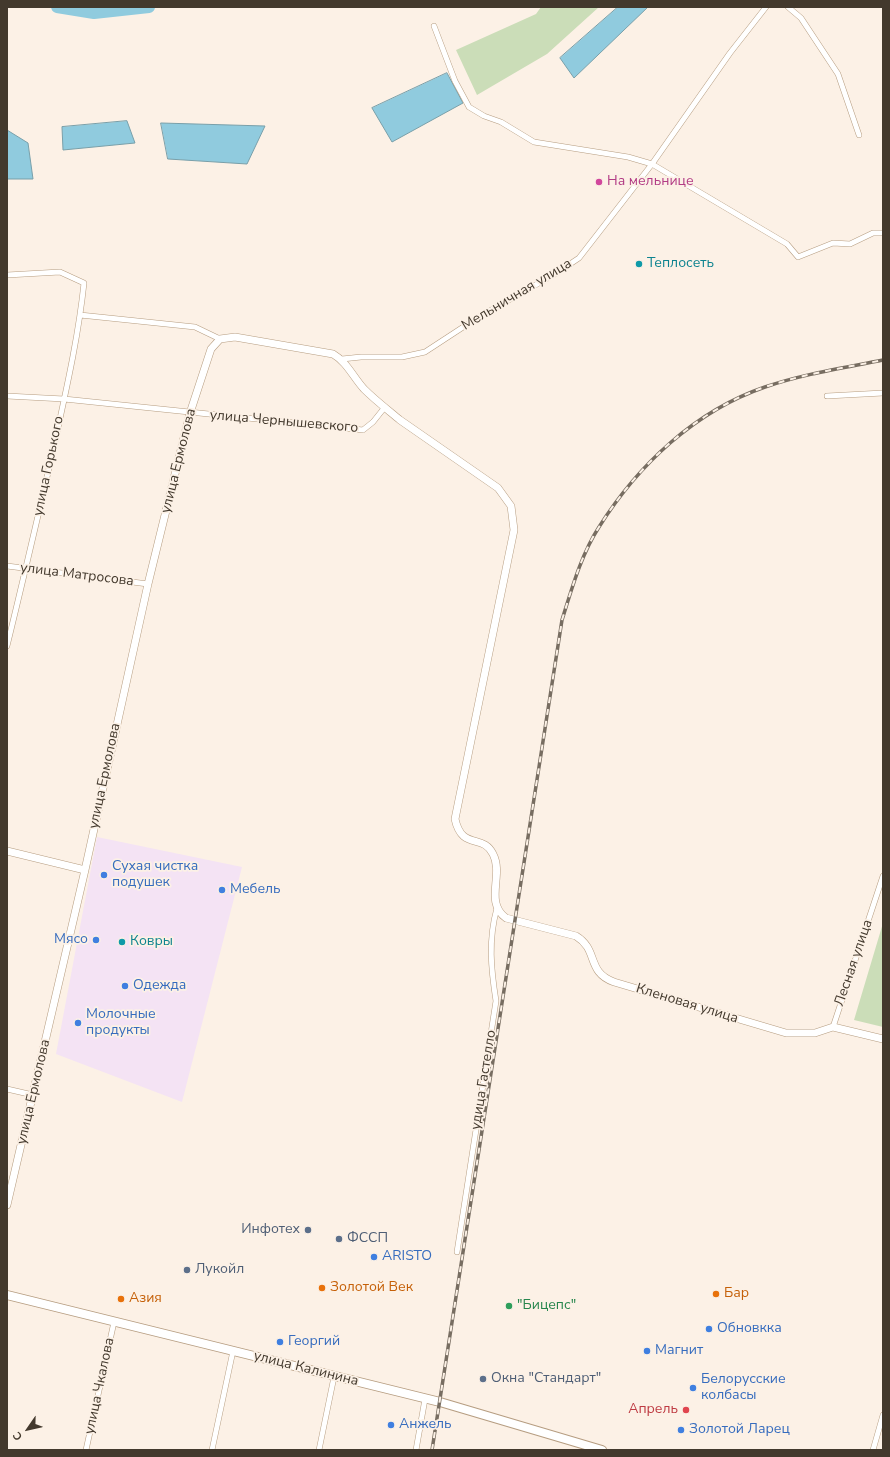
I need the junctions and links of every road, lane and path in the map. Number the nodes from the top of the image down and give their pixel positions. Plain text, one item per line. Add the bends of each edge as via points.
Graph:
1 (766, 7) edge
2 (788, 7) edge
3 (434, 26) dead end
4 (859, 135) dead end
5 (652, 164) junction
6 (883, 233) edge
7 (7, 275) edge
8 (80, 316) junction
9 (220, 339) junction
10 (342, 359) junction
11 (883, 393) edge
12 (7, 396) edge
13 (827, 396) dead end
14 (64, 399) junction
15 (385, 407) junction
16 (190, 413) junction
17 (7, 566) edge
18 (27, 569) junction
19 (148, 584) junction
20 (7, 646) edge
21 (7, 851) edge
22 (85, 870) junction
23 (883, 876) edge
24 (497, 908) junction
25 (832, 1027) junction
26 (883, 1039) edge
27 (7, 1089) edge
28 (33, 1094) junction
29 (7, 1205) edge
30 (457, 1252) dead end
31 (7, 1295) edge
32 (114, 1322) junction
33 (232, 1351) junction
34 (334, 1377) junction
35 (425, 1399) junction
36 (883, 1415) edge
37 (86, 1450) edge
38 (212, 1450) edge
39 (319, 1450) edge
40 (416, 1450) edge
41 (602, 1450) edge
42 (873, 1450) edge

1 - 5 street, Мельничная улица via 730,53
2 - 4 street via 802,18 838,74
3 - 5 street via 455,81 469,107 534,142 628,157
5 - 6 street via 787,244 798,257 833,243 850,244 873,233
5 - 10 street, Мельничная улица via 579,258 555,274 425,352 402,357
7 - 8 street, улица Горького via 60,272 84,283
8 - 9 street via 195,327
8 - 14 street, улица Горького
9 - 10 street via 236,337 333,354
9 - 16 street, улица Ермолова via 211,349
10 - 15 street via 364,388
11 - 13 street
12 - 14 street, улица Чернышевского
14 - 16 street, улица Чернышевского
14 - 18 street, улица Горького
15 - 16 street, улица Чернышевского via 363,430
15 - 24 street via 498,488 511,506 514,530 455,819 458,831 466,839 487,846 494,854
16 - 19 street, улица Ермолова
17 - 18 street, улица Матросова
18 - 19 street, улица Матросова
18 - 20 street, улица Горького
19 - 22 street, улица Ермолова
21 - 22 street
22 - 28 street, улица Ермолова
23 - 25 street, Лесная улица
24 - 25 street, Кленовая улица via 506,918 585,941 598,972 605,979 786,1033 815,1033
24 - 30 street, удица Гастелло via 492,927 490,966 496,1001
25 - 26 street
27 - 28 street
28 - 29 street, улица Ермолова
31 - 32 main road, улица Калинина
32 - 33 main road, улица Калинина
32 - 37 street, улица Чкалова
33 - 34 main road, улица Калинина
33 - 38 street
34 - 35 main road, улица Калинина
34 - 39 street
35 - 40 street
35 - 41 main road, улица Калинина
36 - 42 street

